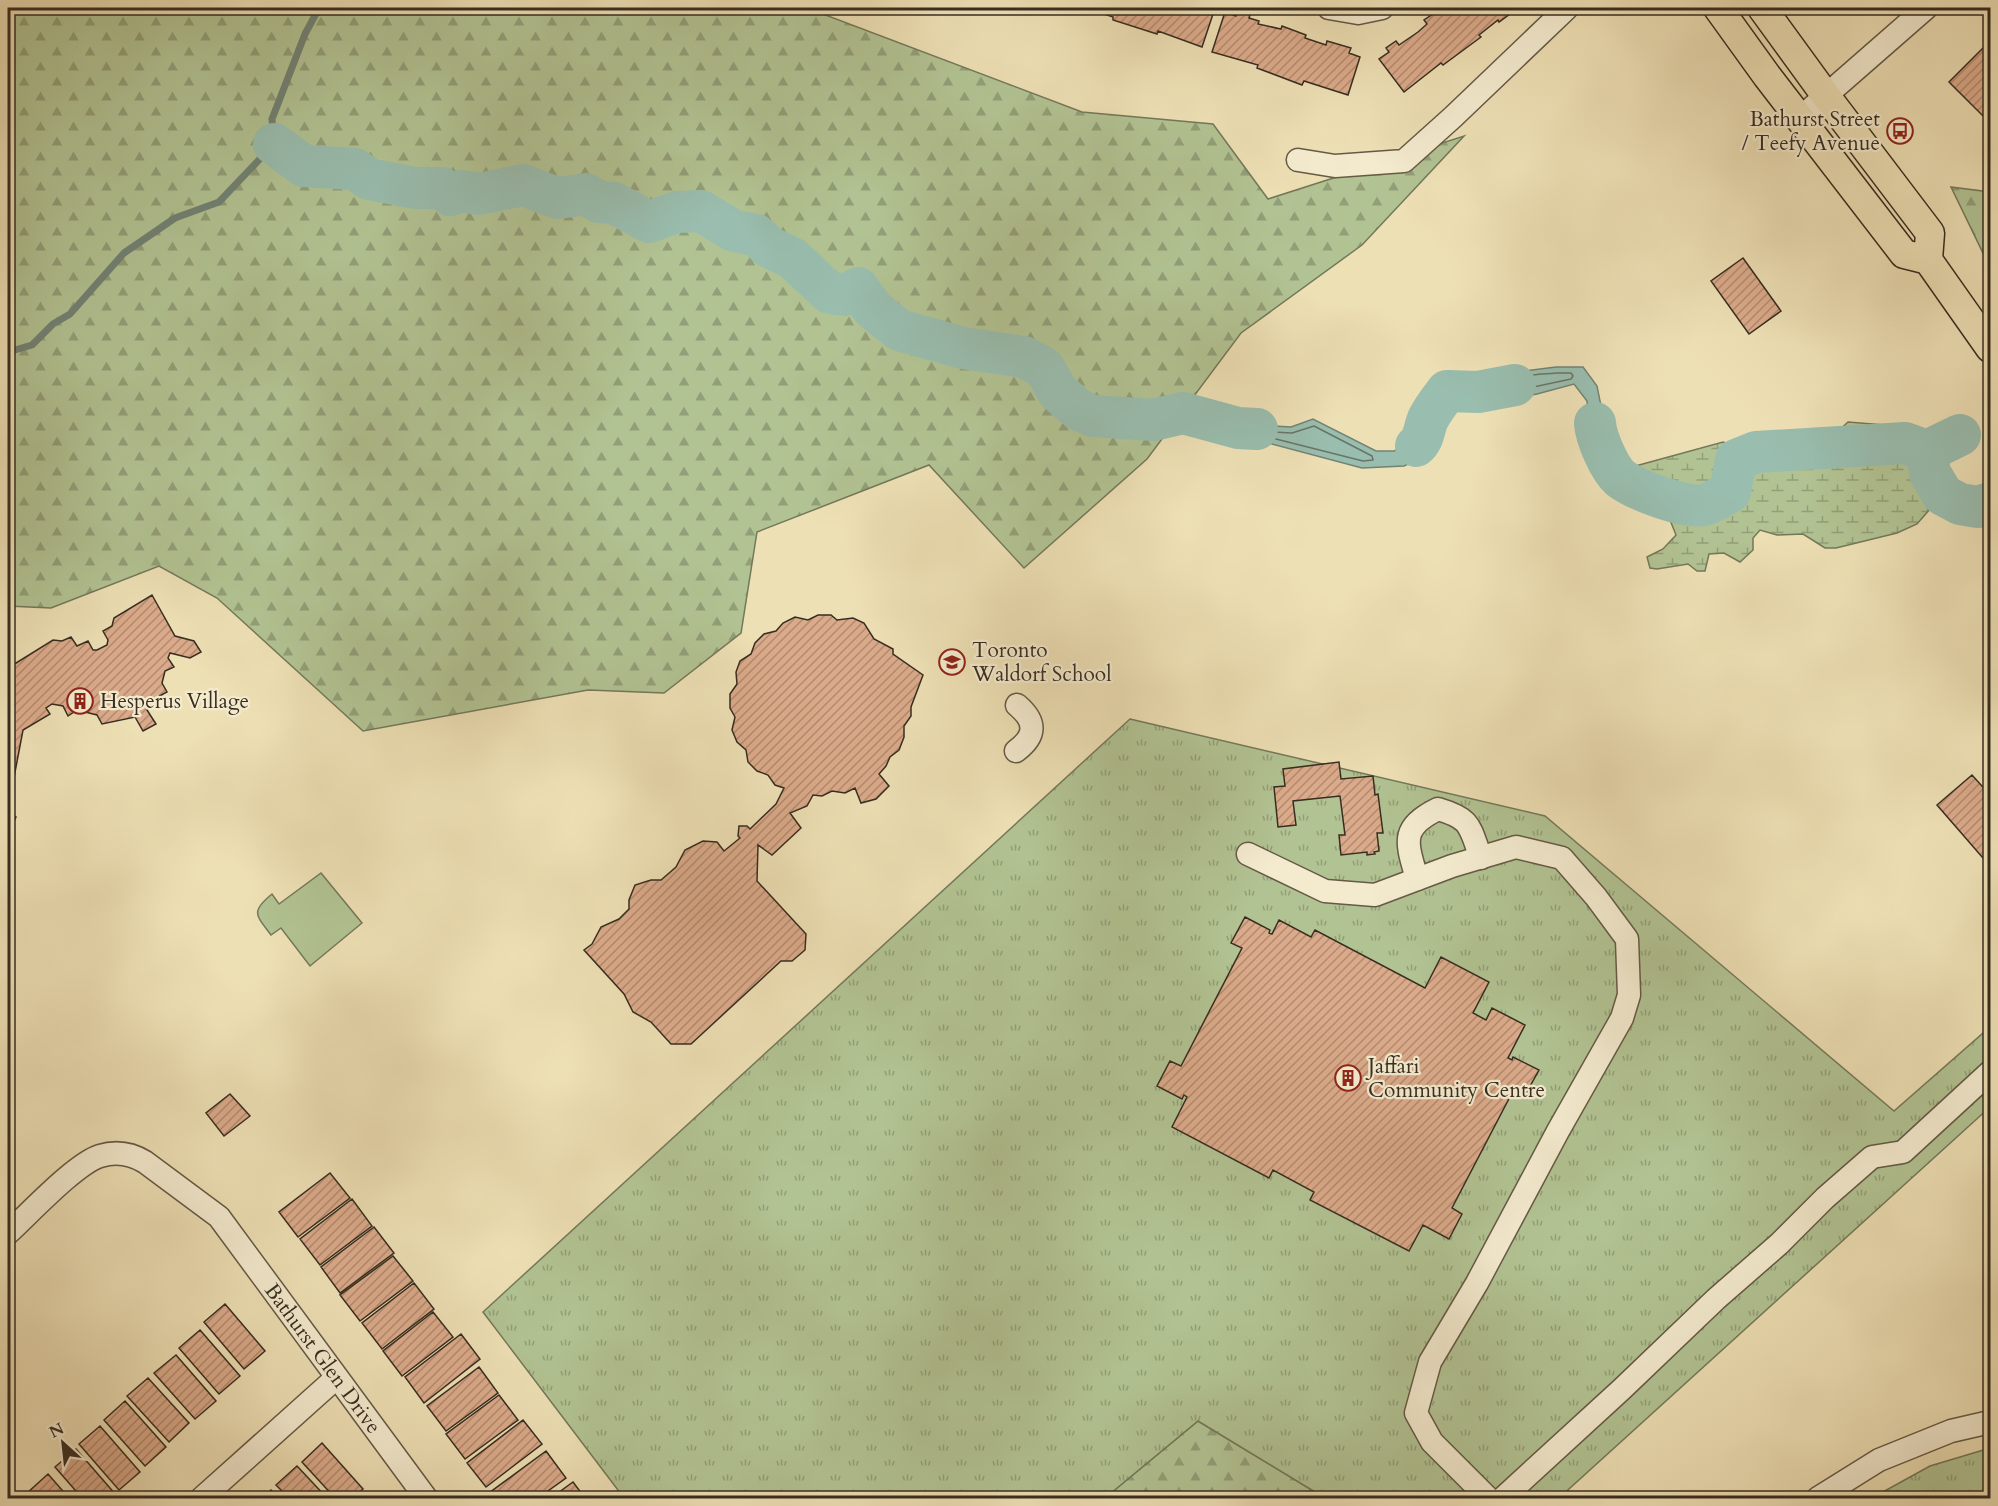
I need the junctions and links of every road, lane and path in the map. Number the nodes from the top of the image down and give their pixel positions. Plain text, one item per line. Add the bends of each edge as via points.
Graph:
1 (1329, 8) edge
2 (1382, 8) edge
3 (1718, 8) edge
4 (1762, 8) edge
5 (1926, 8) edge
6 (1555, 12) edge
7 (1826, 96) junction
8 (1799, 119) junction
9 (1298, 160) dead end
10 (1928, 260) junction
11 (1990, 348) edge
12 (1017, 705) dead end
13 (1016, 751) dead end
14 (1248, 854) dead end
15 (1481, 858) junction
16 (1417, 879) junction
17 (1990, 1072) edge
18 (8, 1233) edge
19 (336, 1378) junction
20 (1990, 1422) edge
21 (202, 1498) edge
22 (426, 1498) edge
23 (1488, 1498) edge
24 (1503, 1498) edge
25 (1818, 1498) edge

1 - 2 street via 1358,14
3 - 8 main road
4 - 7 main road
5 - 7 street
6 - 9 street via 1404,161 1335,166
7 - 8 street
7 - 10 main road via 1930,233
8 - 10 main road via 1904,254
10 - 11 main road
12 - 13 street via 1028,715 1032,729 1027,742
14 - 16 street via 1325,891 1375,895
15 - 16 street
15 - 16 street via 1468,822 1438,808 1421,817 1410,831 1409,849
15 - 23 street via 1516,846 1562,858 1627,939 1629,995 1622,1018 1478,1283 1430,1362 1416,1413 1432,1442
17 - 24 street via 1904,1152 1872,1156
18 - 19 street, Bathurst Glen Drive via 92,1160 123,1154 145,1162 219,1217
19 - 21 street
19 - 22 street, Bathurst Glen Drive
20 - 25 street via 1951,1431 1879,1460

